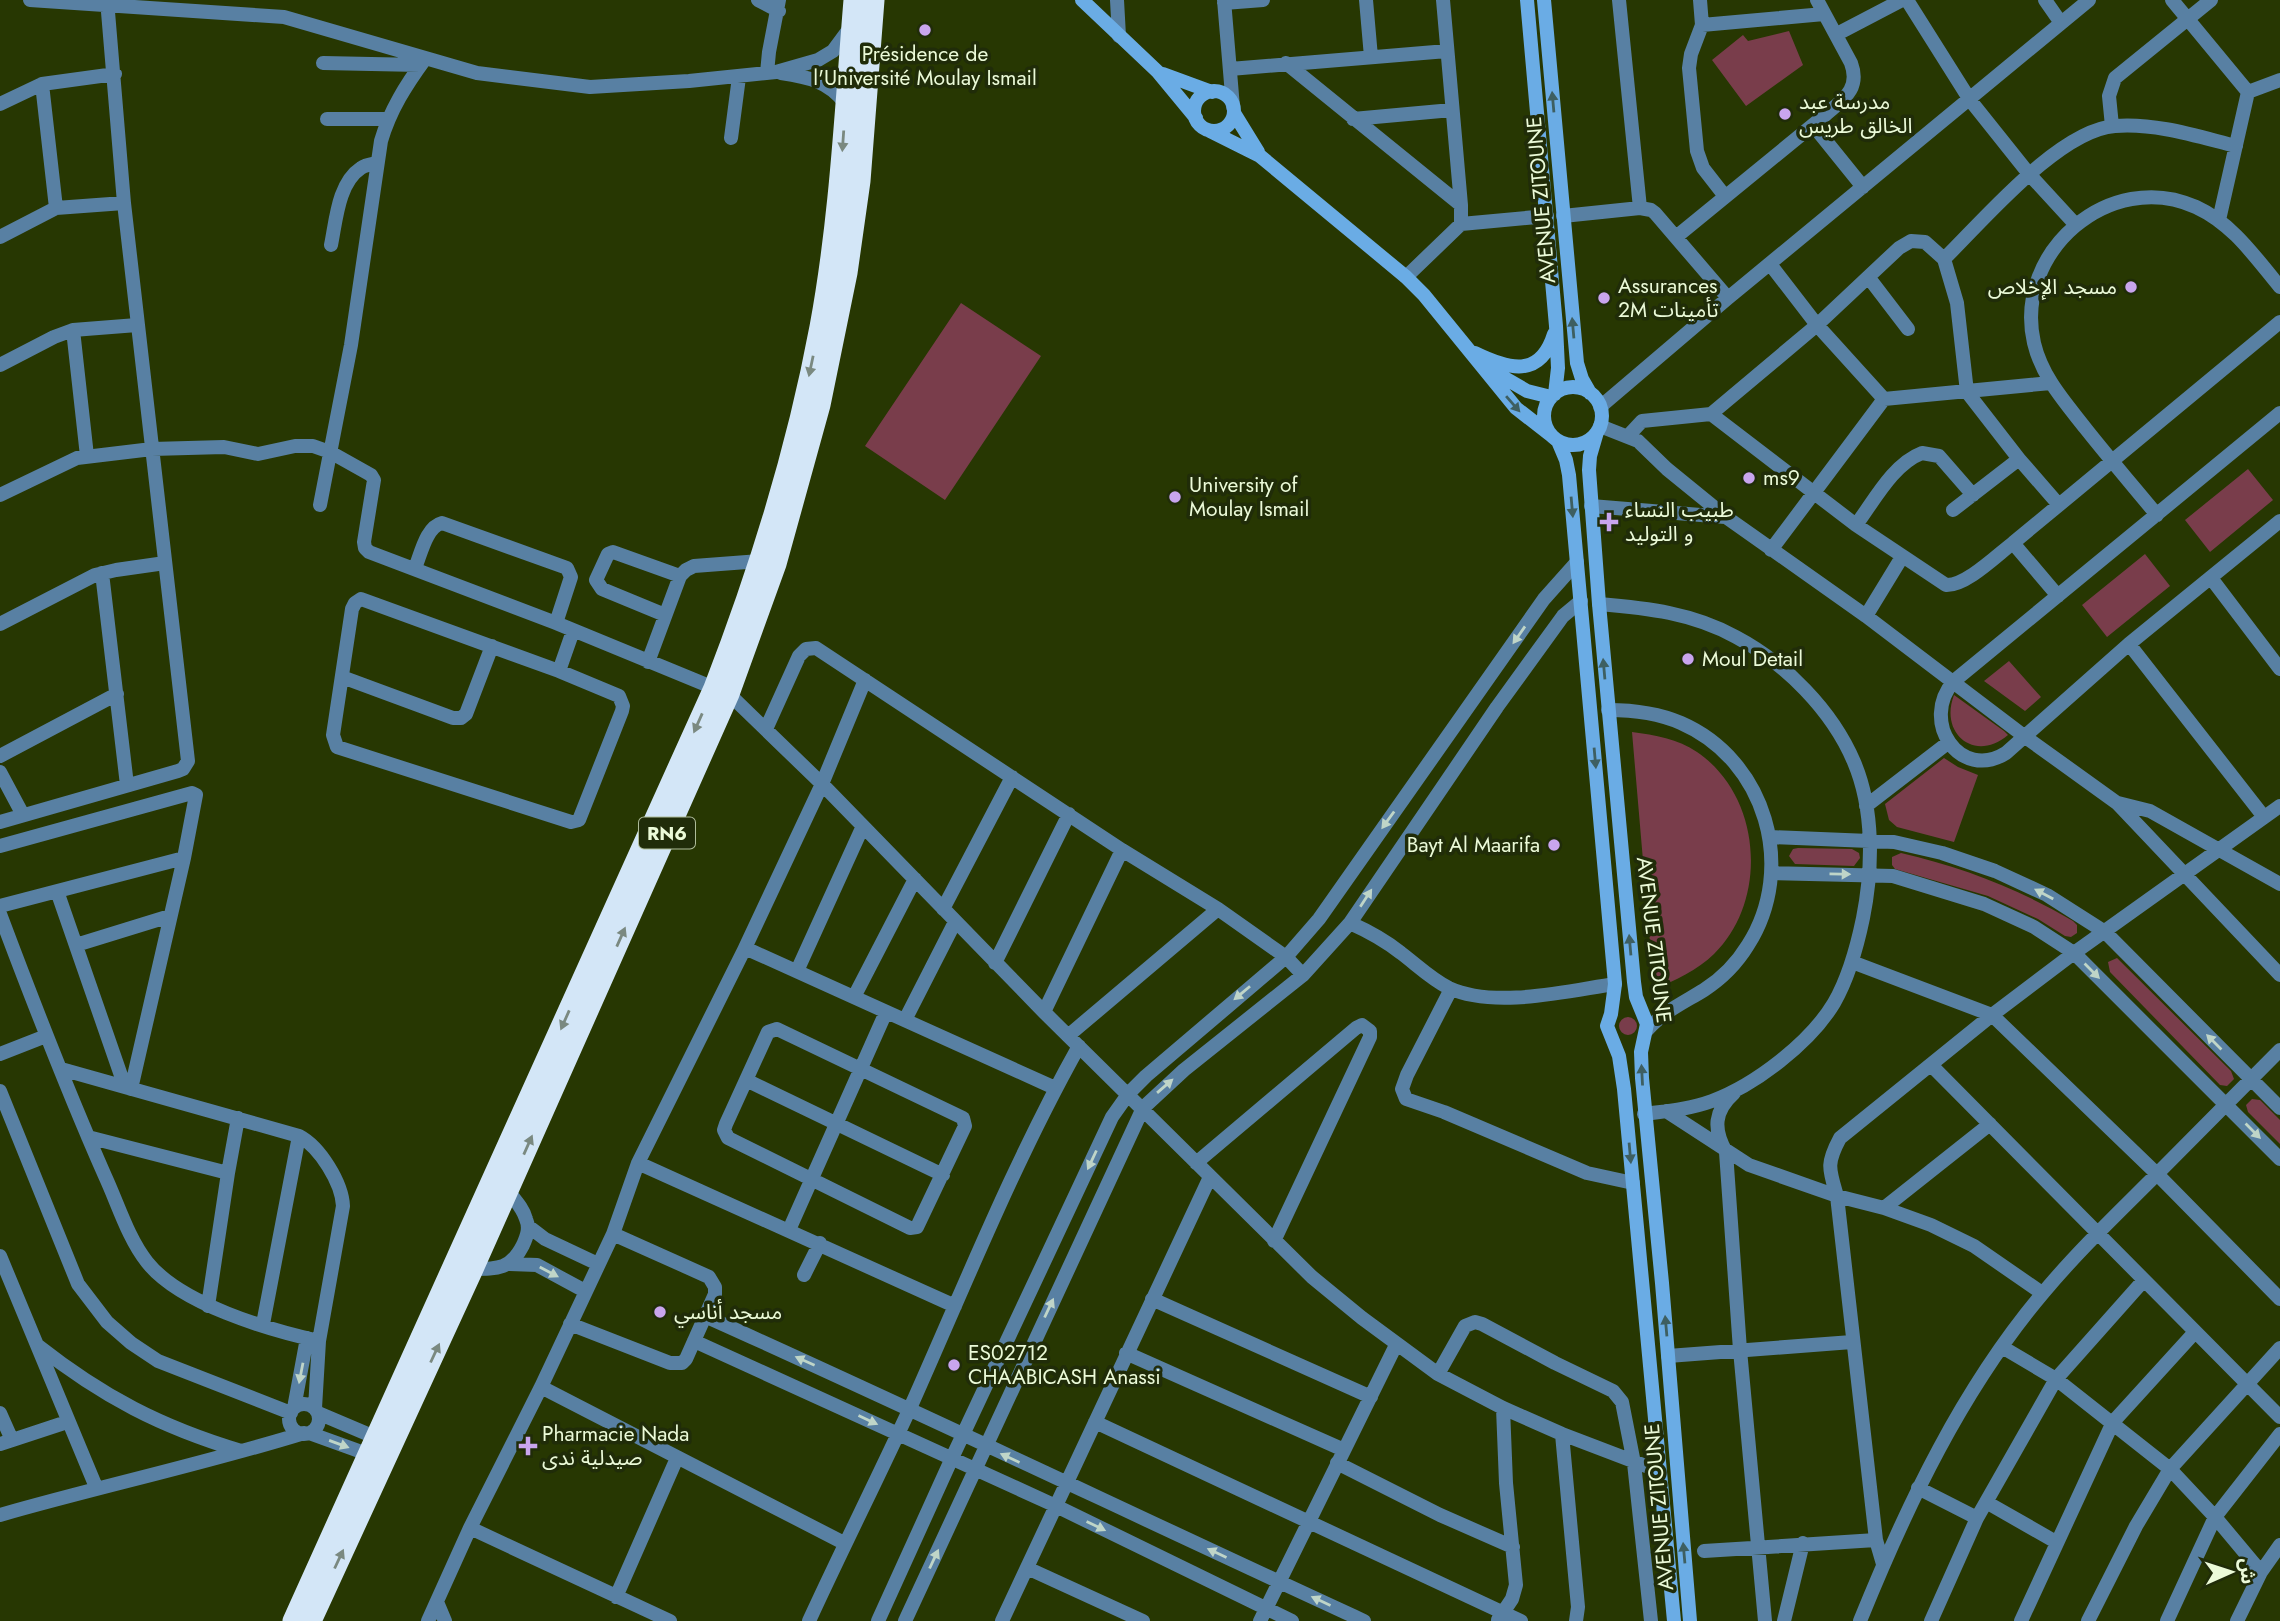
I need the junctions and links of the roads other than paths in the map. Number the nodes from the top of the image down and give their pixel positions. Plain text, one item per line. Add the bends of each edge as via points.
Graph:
1 (30, 0) edge
2 (758, 0) edge
3 (853, 0) edge
4 (874, 0) edge
5 (1082, 0) edge
6 (1117, 0) edge
7 (1263, 0) edge
8 (1366, 0) edge
9 (1443, 0) edge
10 (1527, 0) edge
11 (1544, 0) edge
12 (1619, 0) edge
13 (1700, 0) edge
14 (1817, 0) edge
15 (1902, 0) edge
16 (1908, 0) edge
17 (2045, 0) edge
18 (2089, 0) edge
19 (2172, 0) edge
20 (2211, 0) edge
21 (1224, 1) edge
22 (108, 2) edge
23 (779, 5) edge
24 (1824, 14) junction
25 (2187, 18) junction
26 (2061, 23) junction
27 (852, 25) junction
28 (1702, 25) junction
29 (1837, 34) junction
30 (1119, 36) junction
31 (1447, 51) junction
32 (1371, 57) junction
33 (423, 62) junction
34 (323, 63) dead end
35 (1286, 63) junction
36 (1158, 72) junction
37 (771, 73) junction
38 (115, 74) junction
39 (1230, 74) junction
40 (739, 77) junction
41 (2280, 80) edge
42 (42, 84) junction
43 (1214, 92) junction
44 (2248, 92) junction
45 (1970, 100) junction
46 (845, 103) junction
47 (0, 104) edge
48 (1234, 110) junction
49 (1452, 110) junction
50 (1196, 118) junction
51 (327, 119) dead end
52 (1353, 119) junction
53 (387, 120) junction
54 (1813, 125) junction
55 (2112, 126) junction
56 (1210, 131) junction
57 (731, 138) dead end
58 (2236, 146) junction
59 (1261, 156) junction
60 (377, 163) junction
61 (2029, 174) junction
62 (1863, 187) junction
63 (1724, 195) junction
64 (124, 203) junction
65 (1461, 205) junction
66 (56, 208) junction
67 (1640, 208) junction
68 (1547, 216) junction
69 (1563, 216) junction
70 (2219, 220) junction
71 (1461, 224) junction
72 (2075, 224) junction
73 (0, 237) edge
74 (1676, 237) junction
75 (331, 245) dead end
76 (1944, 259) junction
77 (1770, 264) junction
78 (1406, 277) junction
79 (1869, 278) junction
80 (2280, 287) edge
81 (1728, 298) junction
82 (2280, 322) edge
83 (137, 325) junction
84 (1817, 325) junction
85 (1556, 326) junction
86 (1908, 328) dead end
87 (73, 330) junction
88 (1471, 351) junction
89 (0, 365) edge
90 (1482, 365) junction
91 (2051, 383) junction
92 (1967, 392) junction
93 (1590, 393) junction
94 (1553, 395) junction
95 (1884, 399) junction
96 (1600, 407) junction
97 (2280, 413) edge
98 (1711, 414) junction
99 (1598, 429) junction
100 (1628, 436) junction
101 (1555, 439) junction
102 (152, 449) junction
103 (330, 452) junction
104 (87, 456) junction
105 (2019, 459) junction
106 (2112, 461) junction
107 (1814, 494) junction
108 (0, 495) edge
109 (1973, 495) junction
110 (320, 505) dead end
111 (2059, 505) junction
112 (1591, 506) junction
113 (1954, 510) dead end
114 (2157, 515) junction
115 (1726, 517) junction
116 (2280, 521) edge
117 (1856, 525) junction
118 (2014, 542) junction
119 (1771, 550) junction
120 (1902, 557) junction
121 (760, 561) junction
122 (1577, 562) junction
123 (165, 563) junction
124 (415, 568) junction
125 (102, 573) junction
126 (680, 576) junction
127 (2211, 578) junction
128 (2058, 596) junction
129 (1544, 599) junction
130 (1581, 601) junction
131 (1599, 604) junction
132 (665, 615) junction
133 (1866, 616) junction
134 (1563, 617) junction
135 (555, 623) junction
136 (0, 624) edge
137 (573, 631) junction
138 (2129, 643) junction
139 (492, 646) junction
140 (648, 662) junction
141 (2280, 669) edge
142 (559, 671) junction
143 (342, 677) junction
144 (865, 680) junction
145 (1954, 681) junction
146 (722, 691) junction
147 (117, 694) junction
148 (1608, 710) junction
149 (766, 729) junction
150 (2024, 736) junction
151 (1949, 742) junction
152 (0, 756) edge
153 (0, 772) edge
154 (1012, 777) junction
155 (822, 784) junction
156 (127, 785) junction
157 (2117, 803) junction
158 (1866, 806) junction
159 (2280, 806) edge
160 (1069, 814) junction
161 (23, 815) junction
162 (2264, 817) junction
163 (0, 822) edge
164 (863, 826) junction
165 (1770, 837) junction
166 (1870, 840) junction
167 (0, 846) edge
168 (2222, 849) junction
169 (1122, 850) junction
170 (184, 858) junction
171 (1772, 873) junction
172 (1869, 874) junction
173 (2185, 876) junction
174 (915, 879) junction
175 (2280, 884) edge
176 (57, 891) junction
177 (0, 906) edge
178 (943, 909) junction
179 (1218, 909) junction
180 (0, 914) edge
181 (170, 916) junction
182 (955, 922) junction
183 (1350, 923) junction
184 (2105, 932) junction
185 (76, 945) junction
186 (745, 948) junction
187 (2074, 953) junction
188 (1286, 957) junction
189 (1852, 962) junction
190 (995, 963) junction
191 (797, 971) junction
192 (1303, 975) junction
193 (2280, 975) edge
194 (1615, 984) junction
195 (1451, 989) junction
196 (854, 997) junction
197 (1667, 1011) junction
198 (886, 1012) junction
199 (1044, 1012) junction
200 (1642, 1013) junction
201 (1611, 1014) junction
202 (1992, 1015) junction
203 (905, 1020) junction
204 (1645, 1033) junction
205 (46, 1036) junction
206 (1612, 1038) junction
207 (1074, 1041) junction
208 (2280, 1050) edge
209 (0, 1055) edge
210 (1931, 1065) junction
211 (61, 1069) junction
212 (860, 1069) junction
213 (2251, 1079) junction
214 (746, 1080) junction
215 (1740, 1087) junction
216 (128, 1088) junction
217 (1055, 1088) junction
218 (0, 1090) edge
219 (1129, 1094) junction
220 (2226, 1104) junction
221 (1143, 1108) junction
222 (2280, 1108) edge
223 (1666, 1111) junction
224 (1644, 1114) junction
225 (239, 1118) junction
226 (836, 1124) junction
227 (1990, 1124) junction
228 (299, 1136) junction
229 (88, 1137) junction
230 (1726, 1152) junction
231 (2280, 1159) edge
232 (638, 1163) junction
233 (1196, 1163) junction
234 (228, 1173) junction
235 (2157, 1174) junction
236 (943, 1175) junction
237 (1210, 1177) junction
238 (811, 1181) junction
239 (1633, 1183) junction
240 (508, 1191) junction
241 (1837, 1196) junction
242 (1884, 1208) junction
243 (528, 1226) junction
244 (789, 1230) junction
245 (2098, 1233) junction
246 (613, 1234) junction
247 (1274, 1241) junction
248 (820, 1243) junction
249 (510, 1264) junction
250 (598, 1264) junction
251 (1, 1265) edge
252 (473, 1269) junction
253 (804, 1275) dead end
254 (2144, 1280) junction
255 (585, 1291) junction
256 (2042, 1293) junction
257 (1152, 1299) junction
258 (2280, 1299) edge
259 (208, 1306) junction
260 (955, 1306) junction
261 (705, 1317) junction
262 (263, 1324) junction
263 (570, 1324) junction
264 (2195, 1332) junction
265 (313, 1340) junction
266 (694, 1341) junction
267 (1852, 1342) junction
268 (36, 1344) junction
269 (1396, 1345) junction
270 (2002, 1347) junction
271 (2280, 1349) edge
272 (1741, 1350) junction
273 (1126, 1353) junction
274 (1668, 1356) junction
275 (1438, 1374) junction
276 (2056, 1379) junction
277 (2246, 1383) junction
278 (541, 1387) junction
279 (1371, 1397) junction
280 (910, 1408) junction
281 (1503, 1408) junction
282 (292, 1410) junction
283 (316, 1411) junction
284 (0, 1413) edge
285 (2280, 1418) edge
286 (67, 1422) junction
287 (1095, 1422) junction
288 (2113, 1422) junction
289 (306, 1433) junction
290 (898, 1434) junction
291 (1562, 1434) junction
292 (2280, 1434) edge
293 (963, 1435) junction
294 (6, 1442) edge
295 (373, 1446) junction
296 (986, 1446) junction
297 (244, 1452) junction
298 (1340, 1457) junction
299 (677, 1458) junction
300 (952, 1458) junction
301 (1634, 1463) junction
302 (975, 1469) junction
303 (2170, 1469) junction
304 (1659, 1471) junction
305 (1066, 1484) junction
306 (96, 1487) junction
307 (1918, 1488) junction
308 (1986, 1502) junction
309 (1056, 1506) junction
310 (0, 1515) edge
311 (2215, 1517) junction
312 (1978, 1518) junction
313 (1307, 1522) junction
314 (470, 1528) junction
315 (1876, 1540) junction
316 (2056, 1542) junction
317 (844, 1543) junction
318 (1803, 1544) junction
319 (2280, 1545) edge
320 (1513, 1547) junction
321 (1758, 1547) junction
322 (1703, 1551) dead end
323 (1883, 1564) junction
324 (1027, 1568) junction
325 (2261, 1572) junction
326 (1279, 1582) junction
327 (617, 1597) junction
328 (437, 1602) junction
329 (1263, 1615) edge
330 (1500, 1617) edge
331 (293, 1621) edge
332 (311, 1621) edge
333 (428, 1621) edge
334 (446, 1621) edge
335 (670, 1621) edge
336 (809, 1621) edge
337 (878, 1621) edge
338 (905, 1621) edge
339 (1002, 1621) edge
340 (1143, 1621) edge
341 (1292, 1621) edge
342 (1364, 1621) edge
343 (1521, 1621) edge
344 (1576, 1621) edge
345 (1651, 1621) edge
346 (1674, 1621) edge
347 (1690, 1621) edge
348 (1765, 1621) edge
349 (1784, 1621) edge
350 (1860, 1621) edge
351 (1931, 1621) edge
352 (2021, 1621) edge
353 (2088, 1621) edge
354 (2167, 1621) edge
355 (2237, 1621) edge

1 - 22 street
2 - 23 street
3 - 27 highway, RN6
4 - 146 highway, RN6 via 860,181 820,405 776,564
5 - 30 main road
6 - 30 street
7 - 21 street
8 - 32 street
9 - 31 street
10 - 68 main road, AVENUE ZITOUNE
69 -> 11 main road, AVENUE ZITOUNE
12 - 67 street
13 - 28 street
14 - 24 street
15 - 29 street
16 - 45 street
17 - 26 street
18 - 26 street
19 - 25 street
20 - 25 street
21 - 39 street
22 - 33 street via 284,17
22 - 38 street
23 - 37 street via 769,52
24 - 28 street
24 - 29 street
25 - 44 street
25 - 55 street via 2115,78 2109,96
26 - 45 street
27 - 37 street via 833,51 818,60
27 - 46 highway, RN6
28 - 63 street via 1689,68 1697,151 1703,169
29 - 54 street via 1854,73 1853,86
30 - 36 main road
31 - 32 street
31 - 49 street
32 - 35 street
33 - 34 street
33 - 40 street via 590,87
33 - 53 street
35 - 39 street
35 - 52 street
36 - 43 main road
36 - 50 main road
37 - 40 street
37 - 46 street via 818,80
38 - 42 street
38 - 64 street
39 - 43 street via 1224,87
39 - 48 street
40 - 57 street
41 - 44 street
42 - 47 street
42 - 66 street
43 - 48 main road via 1225,95
43 - 50 main road via 1197,101
44 - 58 street
45 - 61 street
45 - 62 street
46 -> 121 highway, RN6 via 820,327
48 - 56 main road via 1228,125
48 - 59 main road
49 - 52 street
49 - 65 street
50 - 56 main road
51 - 53 street
52 - 65 street
53 - 60 street
54 - 62 street
54 - 63 street
55 - 58 street via 2172,129
55 - 61 street via 2077,139
56 - 59 main road
58 - 70 street
59 - 78 main road
60 - 75 street via 361,168 351,178
60 - 103 street via 351,345
61 - 72 street
61 - 76 street
62 - 77 street
63 - 74 street
64 - 66 street
64 - 83 street
65 - 71 street
66 - 73 street
67 - 69 street
67 - 74 street via 1651,210
68 - 71 street
68 - 85 main road, AVENUE ZITOUNE
93 -> 69 main road, AVENUE ZITOUNE via 1577,363
70 - 72 street via 2194,206 2141,198 2106,206
70 - 80 street
71 - 78 street
72 - 91 street via 2046,260 2032,305 2034,342
74 - 81 street
76 - 79 street via 1926,242 1911,241
76 - 92 street via 1957,303
77 - 81 street
77 - 84 street
78 - 88 main road
79 - 84 street
79 - 86 street
81 - 96 street
82 - 106 street
83 - 87 street
83 - 102 street
84 - 95 street
84 - 98 street
85 - 88 main road via 1547,350 1524,367 1500,365
85 - 94 main road, AVENUE ZITOUNE via 1558,368
87 - 89 street
87 - 104 street
88 - 90 main road
90 - 94 main road via 1527,391
90 -> 101 main road via 1516,408
91 - 92 street
91 - 106 street
92 - 95 street
92 - 105 street
93 - 94 main road via 1572,388
93 - 96 main road
94 - 101 main road via 1544,421
95 - 107 street
96 - 99 main road
97 - 114 street
98 - 100 street via 1642,421
98 - 107 street
99 - 100 street
99 - 101 main road via 1591,439 1575,445
99 - 112 main road, AVENUE ZITOUNE via 1590,456
100 - 115 street
101 -> 122 main road, AVENUE ZITOUNE via 1566,460
102 - 103 street via 224,447 258,454 304,446
102 - 104 street
102 - 123 street
103 - 110 street
103 - 124 street via 374,480 365,548
104 - 108 street
105 - 109 street
105 - 111 street
106 - 111 street
106 - 114 street
107 - 117 street
107 - 119 street
109 - 113 street
109 - 117 street via 1939,456 1922,453 1899,469
111 - 118 street
112 - 115 street
112 - 131 main road, AVENUE ZITOUNE
114 - 128 street
115 - 119 street
116 - 127 street
117 - 120 street
118 - 120 street via 1968,578 1951,585
118 - 128 street
119 - 133 street
120 - 133 street
121 - 126 street via 694,566
121 - 146 highway, RN6
122 - 129 street
122 - 130 main road, AVENUE ZITOUNE
123 - 125 street
123 - 156 street via 188,761 178,771
124 - 135 street
124 - 135 street via 433,527 442,523 567,568 571,577
125 - 136 street
125 - 147 street
126 - 132 street
126 - 132 street via 613,552 596,580 601,589
127 - 138 street
127 - 141 street
128 - 145 street
129 - 134 street
129 -> 188 street via 1332,901
130 - 134 street
130 -> 194 main road, AVENUE ZITOUNE
148 -> 131 main road, AVENUE ZITOUNE
131 - 158 street via 1695,619 1736,636 1770,659 1801,686 1833,725 1854,760
132 - 140 street
133 - 145 street
183 -> 134 street
135 - 137 street
137 - 140 street
137 - 142 street
138 - 150 street
138 - 162 street
139 - 142 street
139 - 143 street via 461,718
139 - 143 street via 361,599 352,609
140 - 146 street
142 - 143 street via 619,696 623,706 581,817 574,823 337,747 334,735
144 - 149 street via 816,648 806,649
144 - 154 street
144 - 155 street
145 - 150 street
145 - 151 street via 1939,713
146 - 149 street
240 -> 146 highway, RN6
146 -> 295 highway, RN6
147 - 152 street
147 - 156 street
148 - 165 street via 1664,717 1717,745 1754,791
200 -> 148 main road, AVENUE ZITOUNE via 1634,982
149 - 155 street
150 - 151 street via 1997,758 1983,760 1957,751
150 - 157 street
151 - 158 street
153 - 161 street
154 - 160 street
154 - 178 street
155 - 164 street
155 - 186 street
156 - 161 street
157 - 168 street via 2150,811
157 - 173 street
158 - 166 street
159 - 162 street
160 - 169 street
160 - 190 street
161 - 163 street
162 - 168 street
164 - 174 street
164 - 191 street
165 - 166 street
165 - 171 street
166 - 172 street
184 -> 166 street via 2046,895 1995,871 1942,853
167 - 170 street via 194,793 197,799
168 - 173 street
168 - 175 street
169 - 179 street
169 - 199 street
170 - 176 street
170 - 181 street
171 -> 172 street
171 - 197 street via 1762,918 1739,958 1711,985
172 - 187 street via 1893,876 1984,904 2034,927
172 - 189 street
173 - 184 street
173 - 193 street
174 - 178 street
174 - 196 street
176 - 177 street
176 - 185 street
178 - 182 street
179 - 188 street
179 - 207 street
180 - 205 street
181 - 185 street
181 - 216 street
182 - 190 street
182 - 203 street
183 - 192 street
183 - 195 street
184 - 187 street
213 -> 184 street
185 - 216 street
186 - 191 street
186 - 232 street
187 - 202 street
187 -> 220 street
188 - 192 street
188 -> 219 street via 1170,1053
189 - 202 street
189 - 215 street via 1834,1003 1817,1025 1765,1072
190 - 199 street
191 - 196 street
221 -> 192 street
194 - 195 street via 1505,997
194 - 201 main road, AVENUE ZITOUNE
195 - 239 street via 1407,1075 1402,1089 1406,1099 1587,1172
196 - 198 street
197 - 200 street
197 - 204 street
198 - 203 street
198 - 212 street
199 - 207 street
200 - 201 main road via 1629,1006
200 - 204 main road, AVENUE ZITOUNE
201 - 206 main road, AVENUE ZITOUNE
202 - 210 street
202 - 235 street
203 - 217 street
204 - 206 main road via 1629,1045
224 -> 204 main road, AVENUE ZITOUNE via 1641,1052
205 - 209 street
205 - 211 street
206 -> 239 main road, AVENUE ZITOUNE via 1619,1056
207 - 217 street
207 - 219 street
208 - 213 street
210 - 227 street
210 - 241 street via 1840,1138 1829,1167
211 - 216 street
211 - 229 street
212 - 214 street via 784,1031 772,1030
212 - 226 street
212 - 236 street via 964,1118 965,1126
213 - 220 street
213 - 222 street
214 - 226 street
214 - 238 street via 725,1134
215 - 223 street via 1713,1101
215 - 230 street via 1717,1116 1718,1139
216 - 225 street
217 - 260 street
218 - 282 street via 78,1284 107,1322 158,1361
219 - 221 street
219 -> 293 street via 1112,1117
220 -> 231 street
220 - 235 street
221 - 233 street
296 -> 221 street
223 - 224 street
223 - 230 street
274 -> 224 main road, AVENUE ZITOUNE
225 - 228 street
225 - 234 street
226 - 236 street
226 - 238 street
227 - 242 street
227 - 245 street
228 - 262 street
228 - 265 street via 317,1149 343,1199
229 - 234 street
229 - 259 street via 147,1263
230 - 241 street via 1749,1165
230 - 272 street
232 - 244 street
232 - 246 street
233 - 237 street
233 - 247 street via 1356,1028 1364,1026 1370,1031
234 - 259 street
235 - 245 street
235 - 258 street
236 - 238 street via 919,1226 913,1229
237 - 247 street
237 - 257 street
238 - 244 street
239 - 304 main road, AVENUE ZITOUNE
240 - 243 street
240 - 252 highway, RN6
241 - 242 street
241 - 267 street
242 - 256 street via 1974,1246
243 - 249 street
243 - 250 street
244 - 248 street
245 - 254 street
245 - 256 street
246 - 250 street
246 - 261 street via 709,1277 715,1294
247 - 269 street
248 - 253 street
248 - 260 street
249 - 252 street
249 -> 255 street via 537,1265
250 - 255 street
251 - 268 street
332 -> 252 highway, RN6
254 - 264 street
254 - 276 street
255 - 263 street
256 - 270 street
257 - 273 street
257 - 279 street
259 - 262 street
260 - 280 street
261 - 266 street
280 -> 261 street
262 - 265 street
263 - 266 street via 676,1365 686,1359
263 - 278 street
264 - 277 street
264 - 288 street
265 -> 282 street
265 - 283 street
266 -> 290 street
267 - 272 street
267 - 315 street
268 - 286 street
268 - 297 street via 113,1399 199,1438
269 - 275 street
269 - 279 street
270 - 276 street
270 - 307 street
271 - 277 street
272 - 274 street
272 - 321 street
273 - 287 street
273 - 298 street
347 -> 274 main road, AVENUE ZITOUNE
275 - 281 street
275 - 301 street via 1465,1326 1482,1324 1619,1396
276 - 288 street
276 - 308 street
277 - 285 street
277 - 303 street
278 - 299 street
278 - 314 street
279 - 298 street
280 - 290 street
280 - 293 street
281 - 291 street
281 - 320 street
282 - 283 street via 304,1404
282 - 289 street via 293,1429
283 - 289 street via 317,1425
283 - 295 street
284 - 294 street
286 - 294 street
286 - 306 street
287 - 305 street
287 - 313 street
288 - 303 street
288 - 316 street
289 -> 295 street
289 - 297 street
290 - 300 street
290 - 317 street
291 - 301 street
291 - 344 street
292 - 311 street
293 - 296 street
293 - 300 street
295 - 331 highway, RN6
296 - 302 street
305 -> 296 street
297 - 306 street
298 - 313 street
298 - 320 street via 1440,1515
299 - 317 street
299 - 327 street
300 - 302 street
300 - 337 street
301 - 304 street
301 - 345 street
302 - 309 street
338 -> 302 street
303 - 311 street
303 - 353 street
304 - 346 main road, AVENUE ZITOUNE
305 - 309 street
326 -> 305 street
306 - 310 street
307 - 312 street
307 - 323 street
308 - 312 street
308 - 316 street
309 - 324 street
309 -> 329 street
311 - 325 street
311 - 354 street
312 - 351 street
313 - 326 street
313 - 330 street
314 - 327 street
314 - 328 street
315 - 318 street
315 - 323 street
316 - 352 street
317 - 336 street
318 - 321 street
318 - 349 street
319 - 325 street
320 - 330 street via 1515,1593
321 - 322 street
321 - 348 street
323 - 350 street
324 - 339 street
324 - 340 street
325 - 355 street
326 - 329 street
342 -> 326 street
327 - 335 street
328 - 333 street
328 - 334 street
329 - 341 street
330 - 343 street

